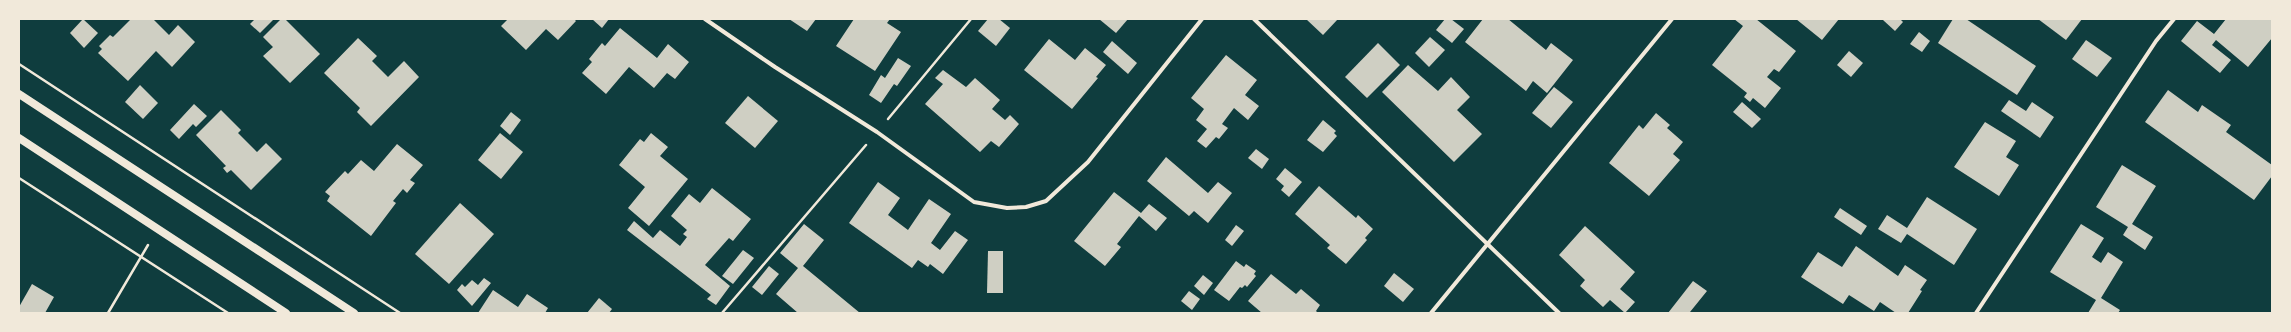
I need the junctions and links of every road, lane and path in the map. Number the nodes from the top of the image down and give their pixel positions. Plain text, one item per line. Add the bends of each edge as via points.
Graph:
1 (704, 19) edge
2 (971, 19) edge
3 (1202, 19) edge
4 (1254, 19) edge
5 (1672, 19) edge
6 (2174, 19) edge
7 (19, 64) edge
8 (19, 94) edge
9 (877, 132) junction
10 (19, 138) edge
11 (19, 178) edge
12 (159, 230) junction
13 (1486, 245) junction
14 (140, 255) junction
15 (108, 313) edge
16 (228, 313) edge
17 (286, 313) edge
18 (354, 313) edge
19 (400, 313) edge
20 (722, 313) edge
21 (1431, 313) edge
22 (1559, 313) edge
23 (1976, 313) edge

1 - 9 street
2 - 9 path
3 - 9 street via 1088,162 1046,201 1026,207 1007,208 974,202
4 - 13 street
5 - 13 street
6 - 23 street via 2156,41
7 - 19 path
8 - 18 main road
9 - 20 path
10 - 12 main road
11 - 14 path
12 - 14 path
12 - 17 main road
13 - 21 street
13 - 22 street
14 - 15 path
14 - 16 path

